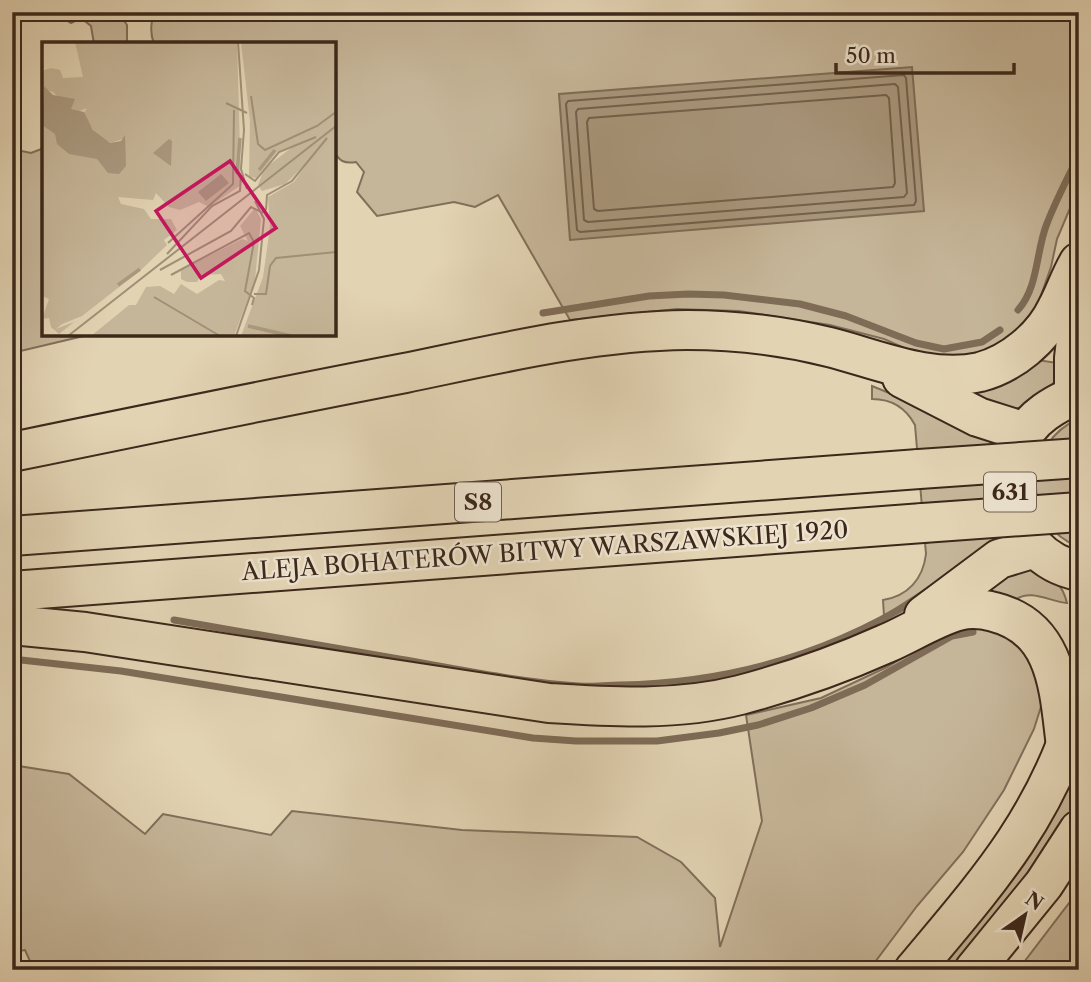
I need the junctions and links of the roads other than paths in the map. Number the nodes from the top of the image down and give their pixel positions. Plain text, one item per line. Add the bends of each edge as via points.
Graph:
1 (1079, 262) edge
2 (1079, 315) edge
3 (860, 356) junction
4 (1076, 396) edge
5 (1025, 432) junction
6 (12, 452) edge
7 (1079, 458) edge
8 (1079, 512) edge
9 (12, 536) edge
10 (1035, 548) junction
11 (1076, 574) edge
12 (12, 591) edge
13 (12, 625) edge
14 (883, 645) junction
15 (1079, 704) edge
16 (1066, 746) junction
17 (1079, 830) edge
18 (914, 970) edge
19 (974, 970) edge

1 - 3 main road via 1047,325 999,366 948,376
2 - 4 main road, 631
3 - 5 main road via 978,417
3 - 6 main road via 802,341 716,331 602,337
4 - 5 main road, 631 via 1055,405
5 - 10 main road, 631 via 1013,454 1011,504
7 - 9 main road, S8, bridge
8 - 12 main road, ALEJA BOHATERÓW BITWY WARSZAWSKIEJ 1920 / S8, bridge
10 - 11 main road, 631
10 - 14 main road via 999,559
13 - 14 main road via 85,632 549,703 627,708 687,705 737,696 809,675
14 - 16 main road via 959,611 993,611 1016,621 1047,651 1057,677
15 - 16 main road
16 - 18 main road via 1016,843
17 - 19 main road via 1044,884

